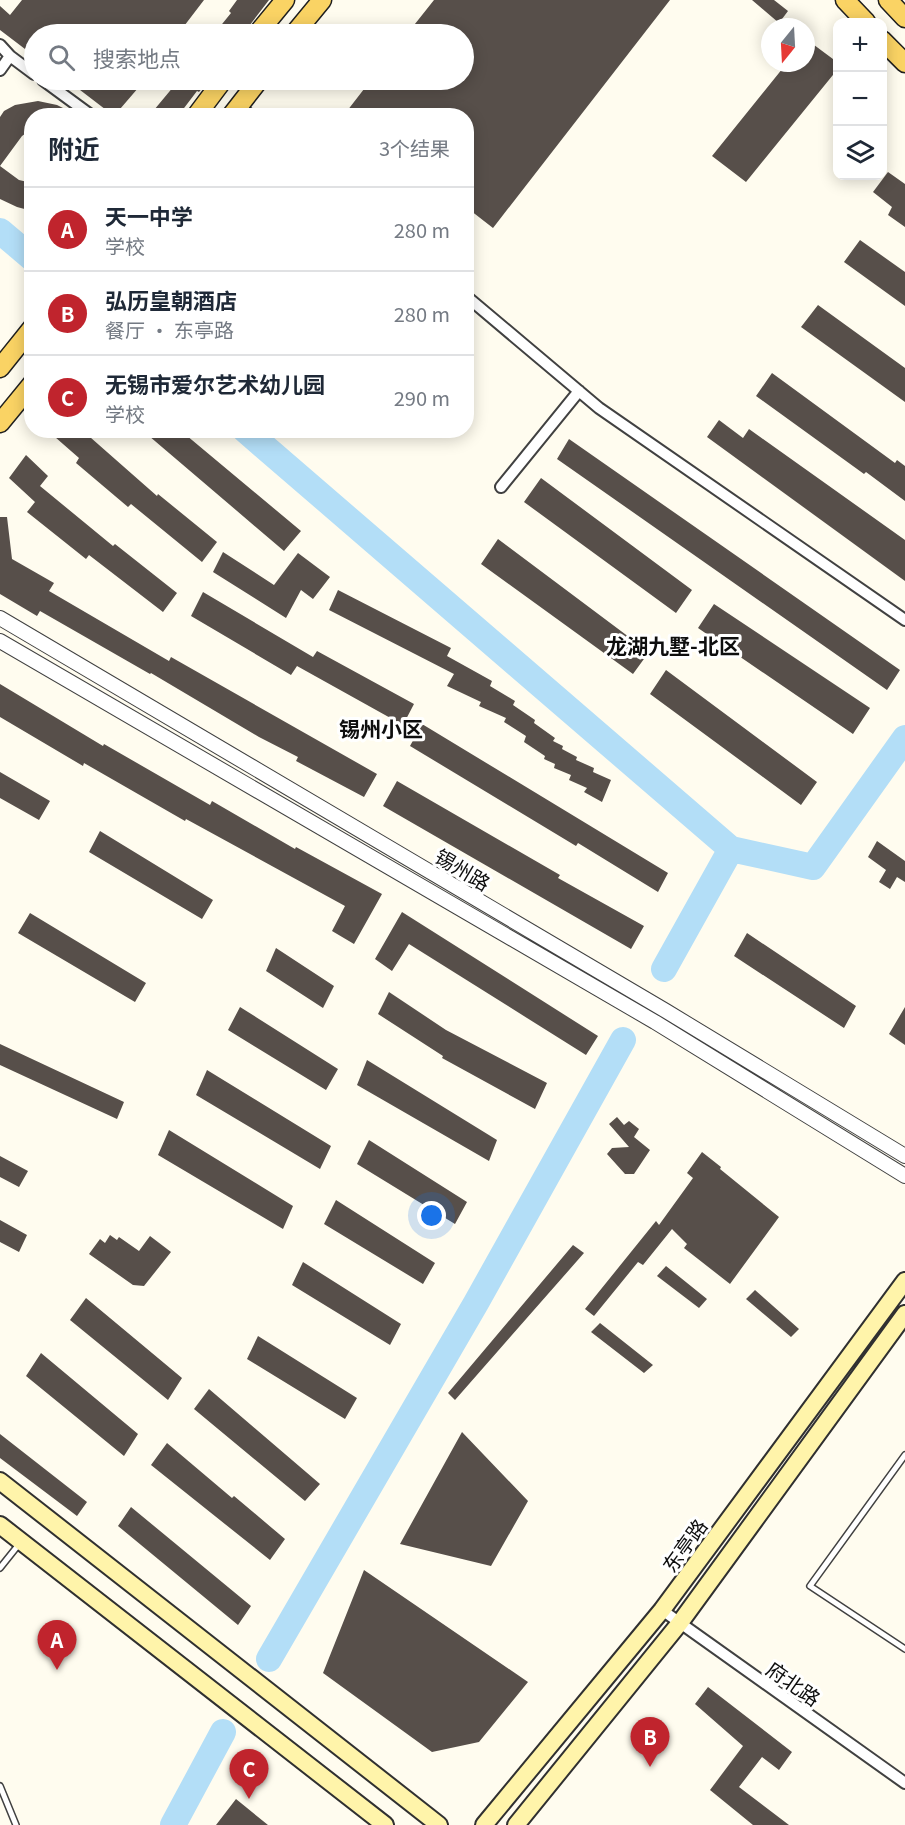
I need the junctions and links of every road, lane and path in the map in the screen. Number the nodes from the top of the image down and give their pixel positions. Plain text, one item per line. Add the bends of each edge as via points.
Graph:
1 (285, 0) edge
2 (322, 0) edge
3 (845, 0) edge
4 (888, 0) edge
5 (862, 18) edge
6 (905, 18) edge
7 (265, 24) edge
8 (302, 24) edge
9 (0, 45) edge
10 (887, 45) edge
11 (10, 56) junction
12 (905, 63) edge
13 (24, 66) edge
14 (0, 70) edge
15 (57, 90) edge
16 (216, 90) edge
17 (253, 90) edge
18 (81, 108) edge
19 (202, 108) edge
20 (242, 108) edge
21 (474, 303) edge
22 (24, 338) edge
23 (0, 368) edge
24 (579, 391) junction
25 (24, 394) edge
26 (0, 423) edge
27 (501, 487) dead end
28 (0, 618) edge
29 (905, 620) edge
30 (0, 641) edge
31 (905, 1156) edge
32 (905, 1176) edge
33 (905, 1281) edge
34 (905, 1314) edge
35 (905, 1455) edge
36 (0, 1481) edge
37 (0, 1526) edge
38 (21, 1541) junction
39 (0, 1568) edge
40 (662, 1610) junction
41 (680, 1624) junction
42 (905, 1649) edge
43 (905, 1783) edge
44 (0, 1786) edge
45 (16, 1825) edge
46 (385, 1825) edge
47 (439, 1825) edge
48 (484, 1825) edge
49 (516, 1825) edge

1 - 7 main road
2 - 8 main road
3 - 5 main road
4 - 6 main road
9 - 11 street
10 - 12 main road
11 - 13 street
11 - 14 street
15 - 18 street
16 - 19 main road
17 - 20 main road
21 - 24 street
22 - 23 main road
24 - 27 street
24 - 29 street
25 - 26 main road
28 - 31 street, 锡州路
30 - 32 street, 锡州路 via 655,1022
33 - 40 main road, 东亭路
34 - 41 main road
35 - 42 lane via 810,1586
36 - 47 main road
37 - 38 main road
38 - 39 lane
38 - 46 main road
40 - 41 street, 府北路
40 - 48 main road, 东亭路
41 - 43 street, 府北路
41 - 49 main road
44 - 45 lane

